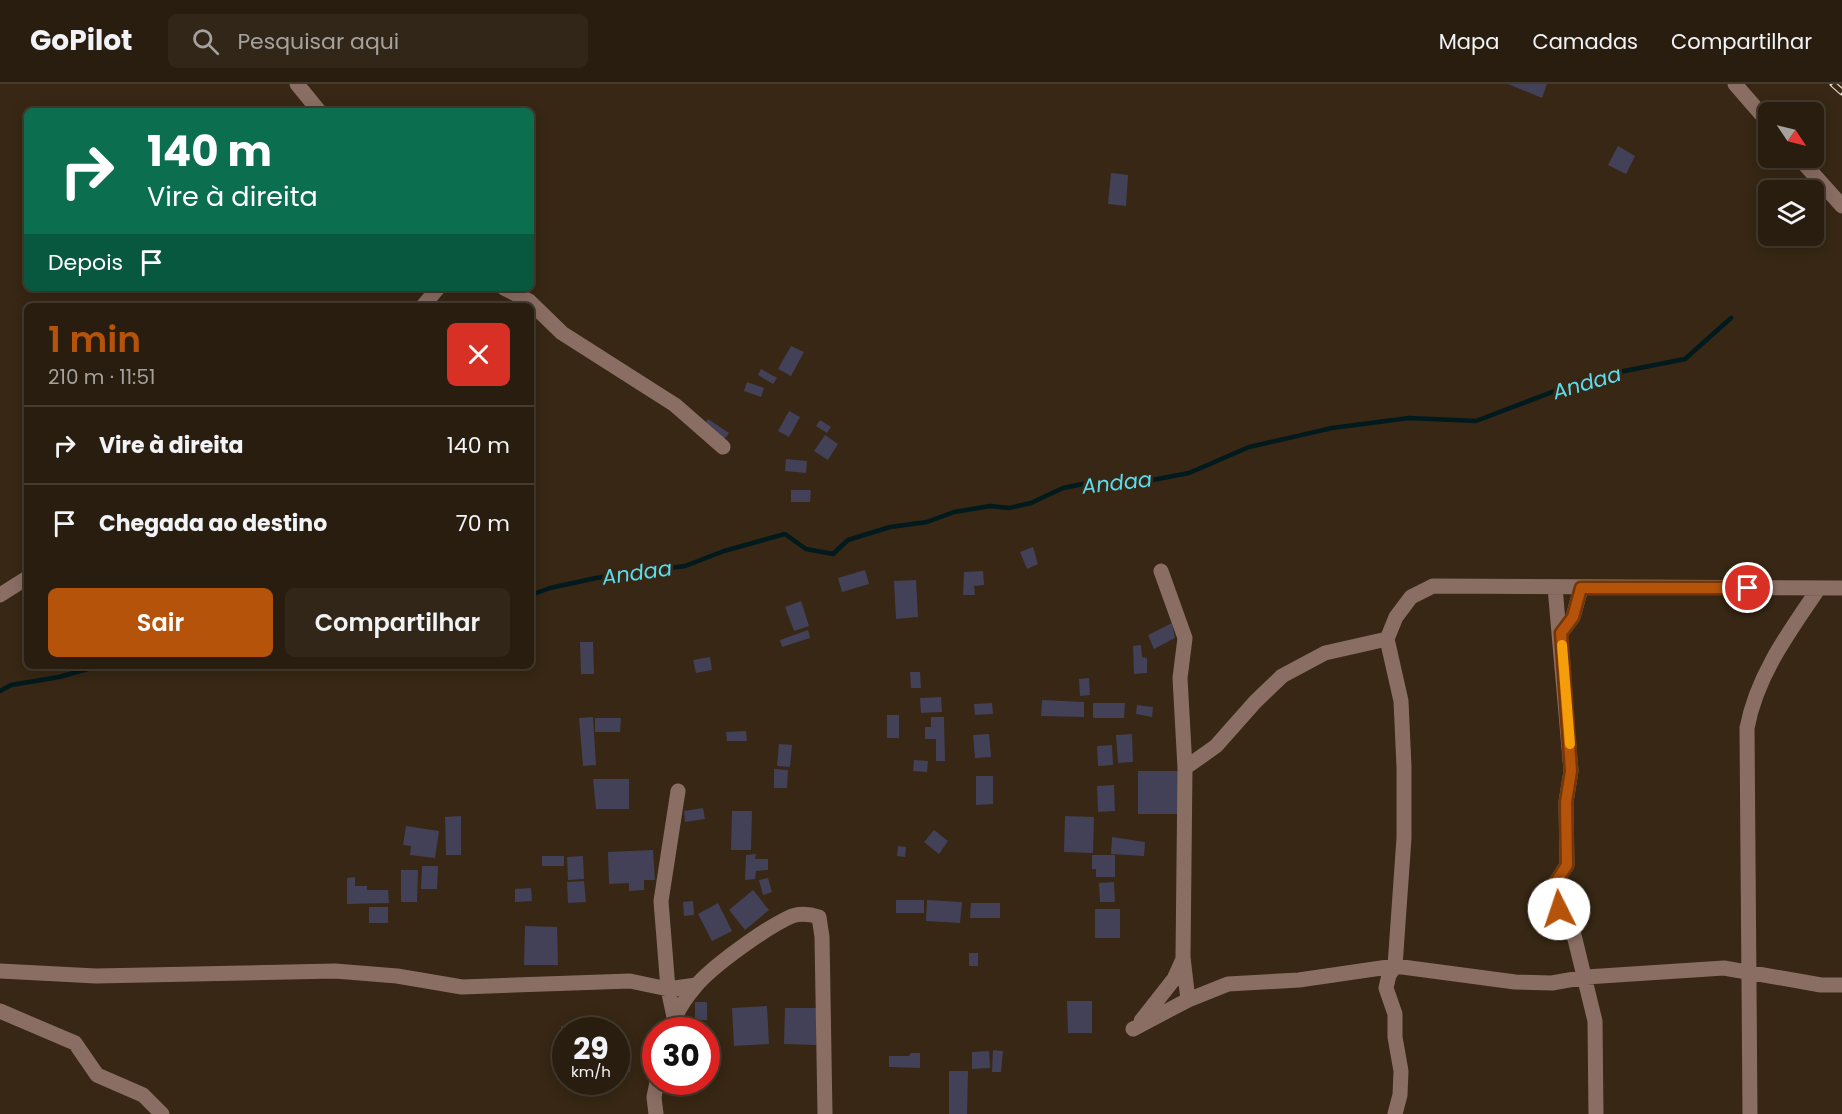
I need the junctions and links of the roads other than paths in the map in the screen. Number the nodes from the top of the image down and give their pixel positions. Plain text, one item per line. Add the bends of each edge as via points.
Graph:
1 (297, 84) edge
2 (1735, 84) edge
3 (317, 108) edge
4 (1758, 110) edge
5 (1808, 168) edge
6 (1842, 206) edge
7 (436, 291) edge
8 (510, 291) edge
9 (426, 303) edge
10 (531, 303) edge
11 (534, 306) edge
12 (723, 447) dead end
13 (1161, 571) dead end
14 (24, 580) edge
15 (1555, 587) junction
16 (1581, 588) junction
17 (1819, 588) junction
18 (1842, 588) edge
19 (0, 595) edge
20 (1561, 633) junction
21 (1387, 639) junction
22 (1185, 768) junction
23 (678, 791) dead end
24 (1183, 957) junction
25 (1395, 966) junction
26 (0, 971) edge
27 (1748, 972) junction
28 (1586, 977) junction
29 (696, 985) junction
30 (1842, 985) edge
31 (668, 989) junction
32 (1188, 1000) junction
33 (0, 1011) edge
34 (671, 1017) edge
35 (676, 1017) edge
36 (654, 1095) edge
37 (162, 1114) edge
38 (656, 1114) edge
39 (825, 1114) edge
40 (1395, 1114) edge
41 (1596, 1114) edge
42 (1749, 1114) edge

1 - 3 street
2 - 4 street
5 - 6 street
7 - 9 street
8 - 10 street
11 - 12 street via 562,333 675,405
13 - 22 street via 1185,638 1180,678
14 - 19 street
15 - 16 street
15 - 20 street
15 - 21 street via 1433,586 1412,597 1396,617
16 - 17 street
16 - 20 street via 1573,617
17 - 18 street
17 - 27 street via 1763,674 1750,711
20 - 28 street via 1571,771 1566,802 1567,865 1554,885 1554,896 1573,931
21 - 22 street via 1325,653 1282,676 1216,746
21 - 25 street via 1401,700 1404,767 1404,838
22 - 24 street
23 - 31 street via 661,901
24 - 32 street
24 - 32 street via 1174,980 1133,1029
25 - 28 street via 1515,982 1552,983
25 - 32 street via 1299,980 1228,984
25 - 40 street via 1386,988 1395,1014 1401,1071
26 - 31 street via 96,976 335,971 462,987 630,981
27 - 28 street via 1724,968
27 - 30 street
27 - 42 street
28 - 41 street via 1595,1021
29 - 31 street
29 - 35 street
29 - 39 street via 721,963 794,915 819,917
31 - 34 street
33 - 37 street via 75,1043 97,1075 143,1095
36 - 38 street

